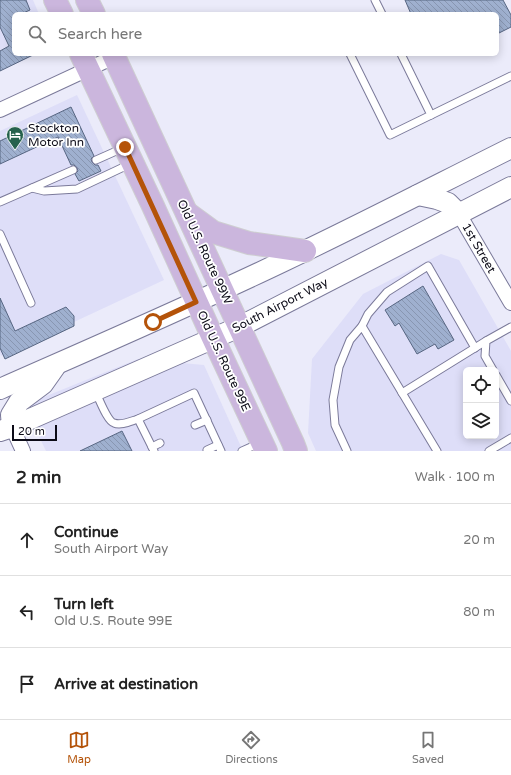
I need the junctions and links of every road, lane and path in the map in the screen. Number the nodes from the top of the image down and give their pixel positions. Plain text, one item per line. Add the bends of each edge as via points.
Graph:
1 (55, 0) edge
2 (87, 0) edge
3 (375, 0) edge
4 (61, 12) edge
5 (93, 12) edge
6 (381, 12) edge
7 (113, 56) edge
8 (351, 56) edge
9 (402, 56) edge
10 (84, 61) edge
11 (511, 76) edge
12 (0, 110) edge
13 (431, 115) junction
14 (511, 148) edge
15 (129, 155) junction
16 (96, 160) dead end
17 (73, 170) dead end
18 (511, 187) edge
19 (32, 188) junction
20 (418, 195) junction
21 (0, 202) edge
22 (186, 212) junction
23 (459, 214) junction
24 (0, 234) edge
25 (305, 251) junction
26 (222, 290) junction
27 (196, 302) junction
28 (31, 303) dead end
29 (511, 303) edge
30 (362, 326) junction
31 (239, 327) junction
32 (511, 327) edge
33 (213, 338) junction
34 (486, 341) junction
35 (475, 348) junction
36 (58, 364) junction
37 (491, 367) edge
38 (499, 380) edge
39 (0, 389) edge
40 (95, 390) junction
41 (402, 392) junction
42 (511, 401) edge
43 (138, 418) junction
44 (207, 420) junction
45 (196, 425) dead end
46 (6, 429) edge
47 (511, 438) edge
48 (160, 443) dead end
49 (220, 448) edge
50 (257, 448) edge
51 (153, 449) edge
52 (207, 450) dead end
53 (23, 451) edge
54 (296, 451) edge
55 (347, 451) edge
56 (437, 451) edge
57 (488, 451) edge

1 - 4 main road
2 - 5 main road
3 - 6 lane
7 - 10 street
7 - 22 main road, Old U.S. Route 99W
8 - 13 lane via 390,135
9 - 13 lane
10 - 12 street
10 - 15 main road, Old U.S. Route 99E
11 - 13 lane
14 - 20 main road
15 - 16 lane
15 - 19 lane via 77,189 44,191
15 - 27 main road, Old U.S. Route 99E
17 - 19 lane
18 - 23 main road, South Airport Way
19 - 21 lane
20 - 23 main road via 448,203
20 - 25 main road
22 - 25 main road via 213,232 249,243
22 - 26 main road, Old U.S. Route 99W
23 - 29 street, 1st Street
23 - 31 main road, South Airport Way
24 - 28 lane
25 - 26 main road
26 - 27 main road
26 - 31 main road, Old U.S. Route 99W
27 - 33 main road, Old U.S. Route 99E
27 - 36 main road
30 - 35 lane via 368,314 387,292 428,266
30 - 41 lane
30 - 55 lane via 350,340 339,366 333,400 335,425
31 - 33 main road, South Airport Way
31 - 54 main road, Old U.S. Route 99W
32 - 34 lane
33 - 40 main road, South Airport Way
33 - 50 main road, Old U.S. Route 99E
34 - 35 lane
34 - 37 lane via 485,356
35 - 41 lane
36 - 39 main road
36 - 46 main road via 43,384 19,402
38 - 42 lane
40 - 43 lane via 109,420 114,424 125,424
40 - 46 main road, South Airport Way
41 - 56 lane
43 - 44 lane via 194,393
43 - 51 lane
44 - 45 lane
44 - 49 lane
46 - 53 street
47 - 57 lane
48 - 51 lane
49 - 52 lane

